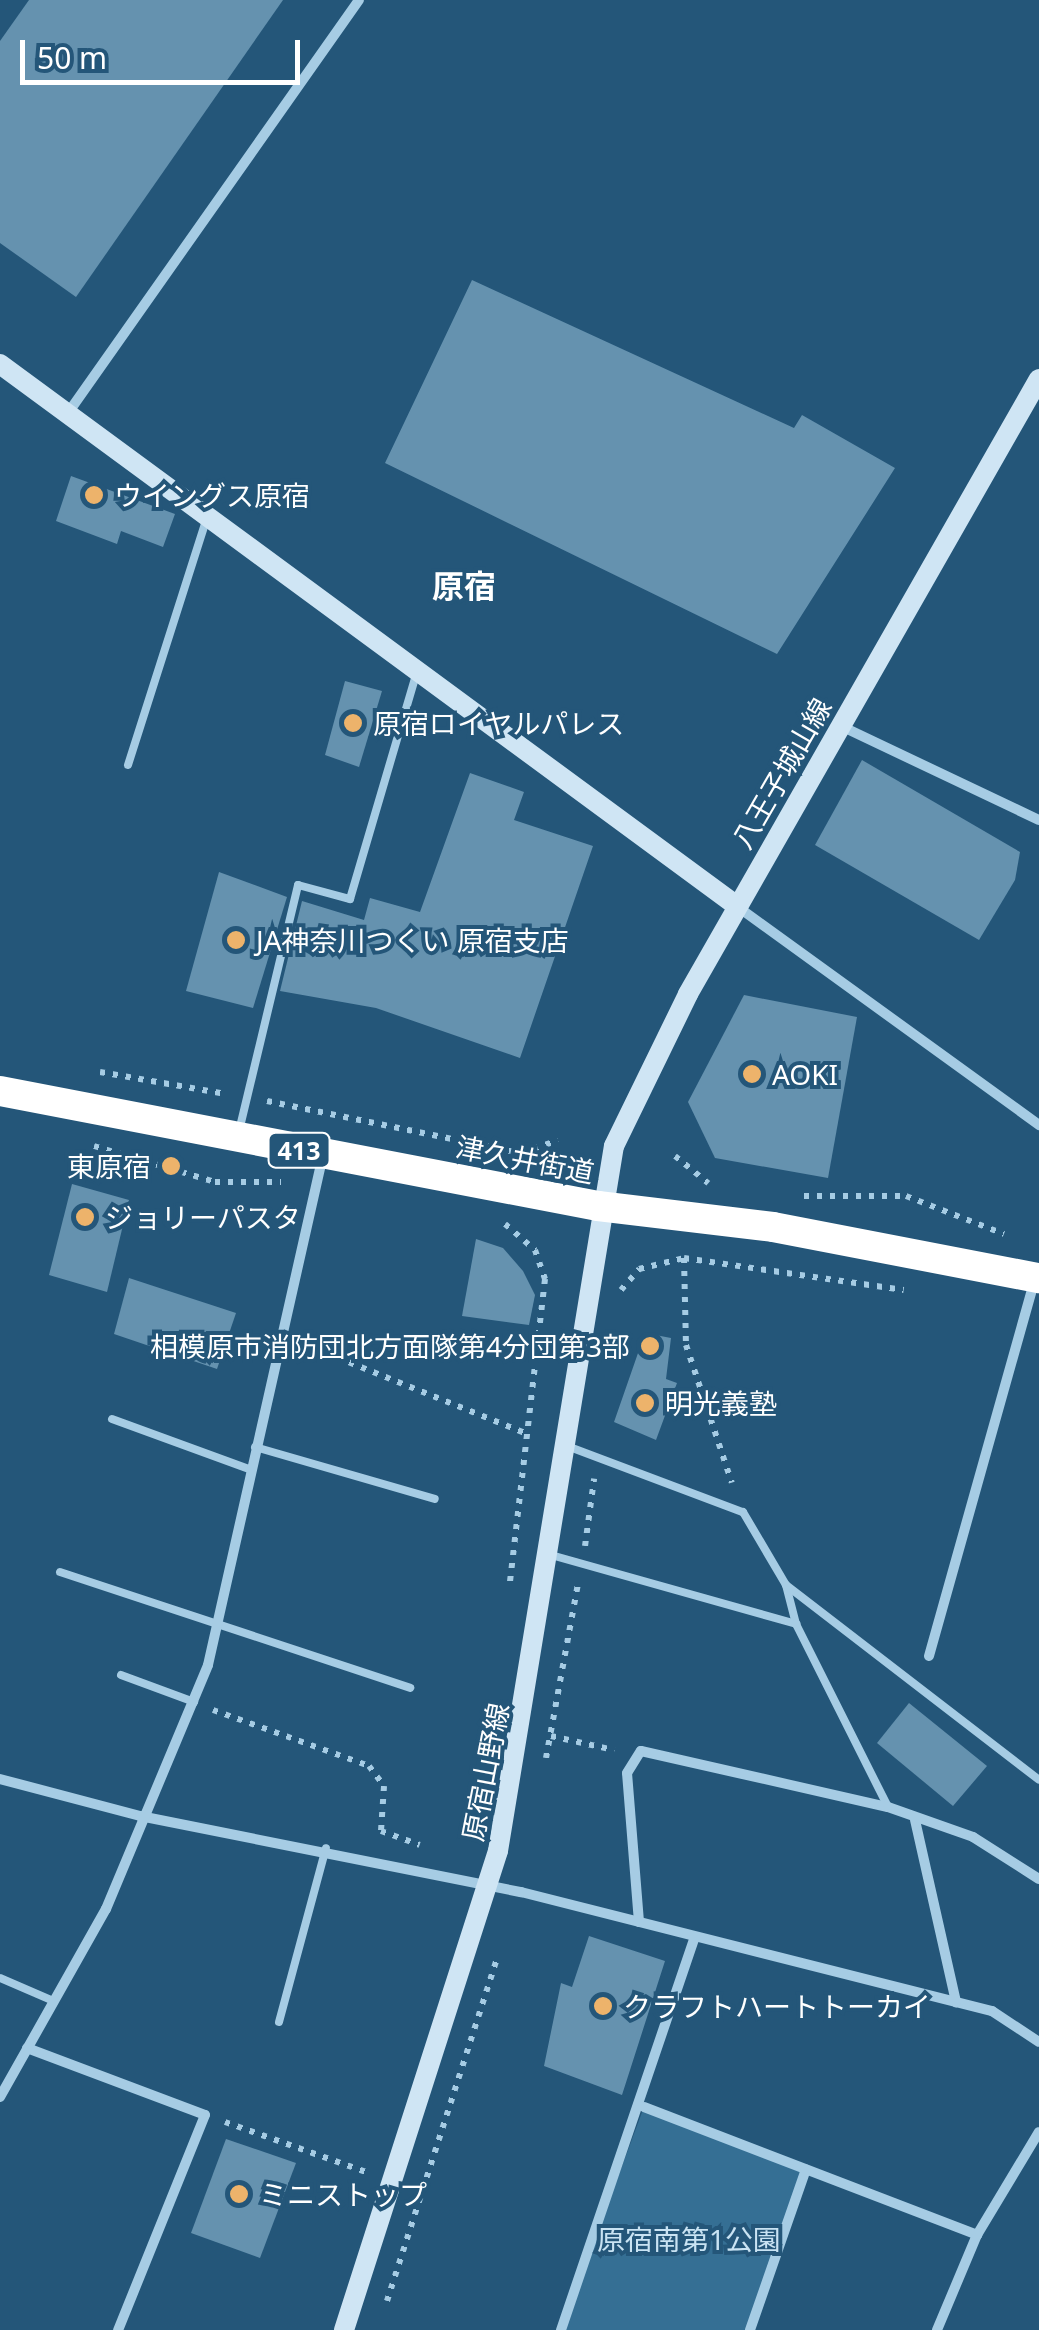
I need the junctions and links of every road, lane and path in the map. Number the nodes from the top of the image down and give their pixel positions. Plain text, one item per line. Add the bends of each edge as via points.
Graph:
1 (360, 0) edge
2 (1, 369) edge
3 (1039, 378) edge
4 (68, 413) junction
5 (207, 516) junction
6 (418, 671) junction
7 (840, 726) junction
8 (128, 766) dead end
9 (1039, 820) edge
10 (737, 906) junction
11 (0, 1091) edge
12 (1039, 1125) edge
13 (238, 1138) junction
14 (78, 1139) dead end
15 (558, 1140) dead end
16 (543, 1148) dead end
17 (323, 1154) junction
18 (674, 1156) dead end
19 (297, 1182) dead end
20 (727, 1188) dead end
21 (793, 1198) dead end
22 (598, 1206) junction
23 (1022, 1239) dead end
24 (526, 1241) dead end
25 (684, 1258) junction
26 (640, 1269) dead end
27 (1037, 1278) edge
28 (912, 1291) dead end
29 (281, 1335) junction
30 (112, 1419) dead end
31 (525, 1432) junction
32 (563, 1444) junction
33 (255, 1447) junction
34 (251, 1470) junction
35 (594, 1478) dead end
36 (435, 1499) dead end
37 (744, 1512) junction
38 (584, 1548) dead end
39 (549, 1554) junction
40 (60, 1572) dead end
41 (786, 1585) junction
42 (508, 1600) dead end
43 (218, 1623) junction
44 (796, 1624) junction
45 (929, 1656) dead end
46 (121, 1674) dead end
47 (410, 1688) dead end
48 (194, 1702) junction
49 (551, 1736) dead end
50 (635, 1754) junction
51 (0, 1779) edge
52 (1039, 1780) edge
53 (888, 1808) junction
54 (140, 1816) junction
55 (914, 1820) junction
56 (428, 1847) dead end
57 (326, 1848) junction
58 (1039, 1879) edge
59 (489, 1885) junction
60 (639, 1922) junction
61 (696, 1938) junction
62 (501, 1944) dead end
63 (0, 1978) edge
64 (51, 2000) junction
65 (956, 2002) junction
66 (279, 2022) dead end
67 (1039, 2042) edge
68 (26, 2048) junction
69 (0, 2097) edge
70 (644, 2107) junction
71 (205, 2116) junction
72 (1039, 2132) edge
73 (806, 2169) junction
74 (374, 2175) dead end
75 (977, 2234) junction
76 (379, 2322) dead end
77 (118, 2330) edge
78 (344, 2330) edge
79 (561, 2330) edge
80 (750, 2330) edge
81 (937, 2330) edge

1 - 4 street
2 - 4 street
3 - 7 street, 八王子城山線
4 - 5 street
5 - 6 street
5 - 8 lane
6 - 10 street
6 - 13 lane via 350,899 298,884
7 - 9 street
7 - 10 street, 八王子城山線
10 - 12 street
10 - 22 street, 八王子城山線 via 640,1083
11 - 13 highway, 津久井街道 / 413
13 - 17 highway, 津久井街道 / 413
14 - 19 path via 137,1165 215,1182
15 - 16 path
17 - 22 highway, 津久井街道 / 413
17 - 29 street
18 - 20 path
21 - 23 path via 880,1191
22 - 27 highway, 津久井街道 / 413 via 773,1227
22 - 32 street, 原宿山野線
24 - 31 path via 545,1279
25 - 26 path
25 - 28 path
25 - 37 path via 690,1363
27 - 45 street
29 - 31 path
29 - 33 street
30 - 34 lane
31 - 42 path
32 - 37 lane
32 - 39 street, 原宿山野線
33 - 34 street
33 - 36 lane
34 - 43 street
35 - 38 path
37 - 41 lane
39 - 44 lane
39 - 59 street, 原宿山野線
40 - 43 lane
41 - 44 lane
41 - 52 lane
43 - 47 lane
43 - 48 street
44 - 53 lane
46 - 48 lane
48 - 54 street
48 - 56 path via 369,1766 384,1786 381,1831
49 - 50 path
50 - 53 street via 651,1750
50 - 60 street via 627,1773
51 - 54 street
53 - 55 street
54 - 57 street
54 - 64 street via 106,1908
55 - 58 street via 973,1836
55 - 65 street
57 - 59 street
57 - 66 lane
59 - 60 street
59 - 78 street, 原宿山野線
60 - 61 street
61 - 65 street
61 - 70 street
62 - 76 path
63 - 64 lane
64 - 68 street
65 - 67 street via 992,2012
68 - 69 street
68 - 71 street
70 - 73 street
70 - 79 street
71 - 74 path
71 - 77 street
72 - 75 street
73 - 75 street
73 - 80 street
75 - 81 street

